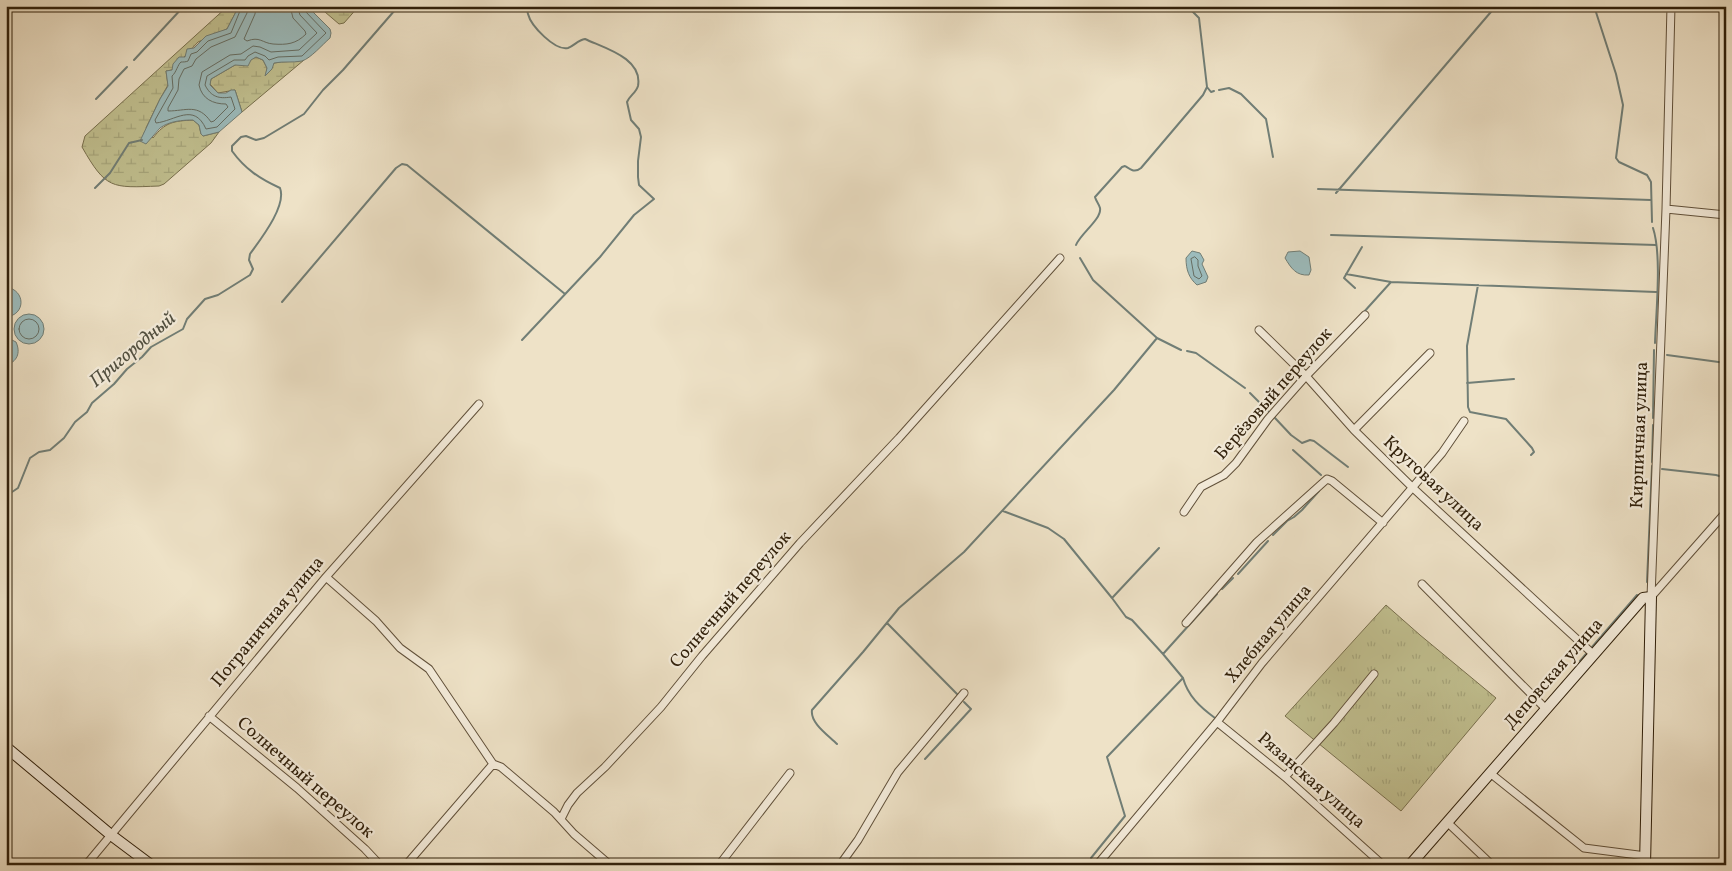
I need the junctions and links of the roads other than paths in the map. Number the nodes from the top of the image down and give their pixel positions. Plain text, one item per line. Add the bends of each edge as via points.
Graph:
1 (1671, 6) edge
2 (1666, 209) junction
3 (1726, 215) edge
4 (1060, 258) dead end
5 (1365, 315) dead end
6 (1259, 330) dead end
7 (1430, 354) dead end
8 (1306, 376) junction
9 (479, 404) dead end
10 (1464, 421) dead end
11 (1354, 430) junction
12 (1414, 488) junction
13 (1184, 512) dead end
14 (1726, 512) edge
15 (1383, 523) junction
16 (326, 577) junction
17 (1422, 584) dead end
18 (1651, 597) junction
19 (1186, 623) dead end
20 (1593, 654) junction
21 (1374, 674) dead end
22 (964, 694) dead end
23 (1545, 708) junction
24 (209, 716) junction
25 (1217, 722) junction
26 (6, 747) edge
27 (492, 764) junction
28 (790, 773) dead end
29 (1490, 773) junction
30 (1285, 778) junction
31 (561, 819) junction
32 (1447, 822) junction
33 (111, 835) junction
34 (1646, 860) edge
35 (86, 865) edge
36 (151, 865) edge
37 (380, 865) edge
38 (406, 865) edge
39 (610, 865) edge
40 (718, 865) edge
41 (840, 865) edge
42 (1097, 865) edge
43 (1384, 865) edge
44 (1410, 865) edge
45 (1492, 865) edge

1 - 2 street, Кирпичная улица
2 - 3 street
2 - 18 street, Кирпичная улица
4 - 31 street, Солнечный переулок via 800,543 660,707 578,793
5 - 8 street, Берёзовый переулок
6 - 8 street, Круговая улица
7 - 11 street
8 - 11 street, Круговая улица
8 - 13 street, Берёзовый переулок via 1268,419 1236,463 1224,475 1202,487
9 - 16 street, Пограничная улица
10 - 12 street, Хлебная улица
11 - 12 street, Круговая улица
12 - 15 street, Хлебная улица
12 - 20 street, Круговая улица
14 - 18 street, Деповская улица
15 - 19 street via 1326,479 1257,542
15 - 25 street, Хлебная улица via 1262,663
16 - 24 street, Пограничная улица
16 - 27 street via 376,621 400,648 429,668
17 - 23 street
18 - 20 street, Деповская улица via 1643,598
18 - 34 street, Кирпичная улица
20 - 23 street, Деповская улица
21 - 30 street
22 - 41 street via 898,772
23 - 29 street, Деповская улица
24 - 33 street, Пограничная улица
24 - 37 street, Солнечный переулок via 297,788
25 - 30 street, Рязанская улица
25 - 42 street, Хлебная улица
26 - 33 street
27 - 31 street via 501,767
27 - 38 street
28 - 40 street
29 - 32 street, Деповская улица
29 - 34 street via 1584,848
30 - 43 street, Рязанская улица
31 - 39 street
32 - 44 street, Деповская улица
32 - 45 street
33 - 35 street, Пограничная улица
33 - 36 street

